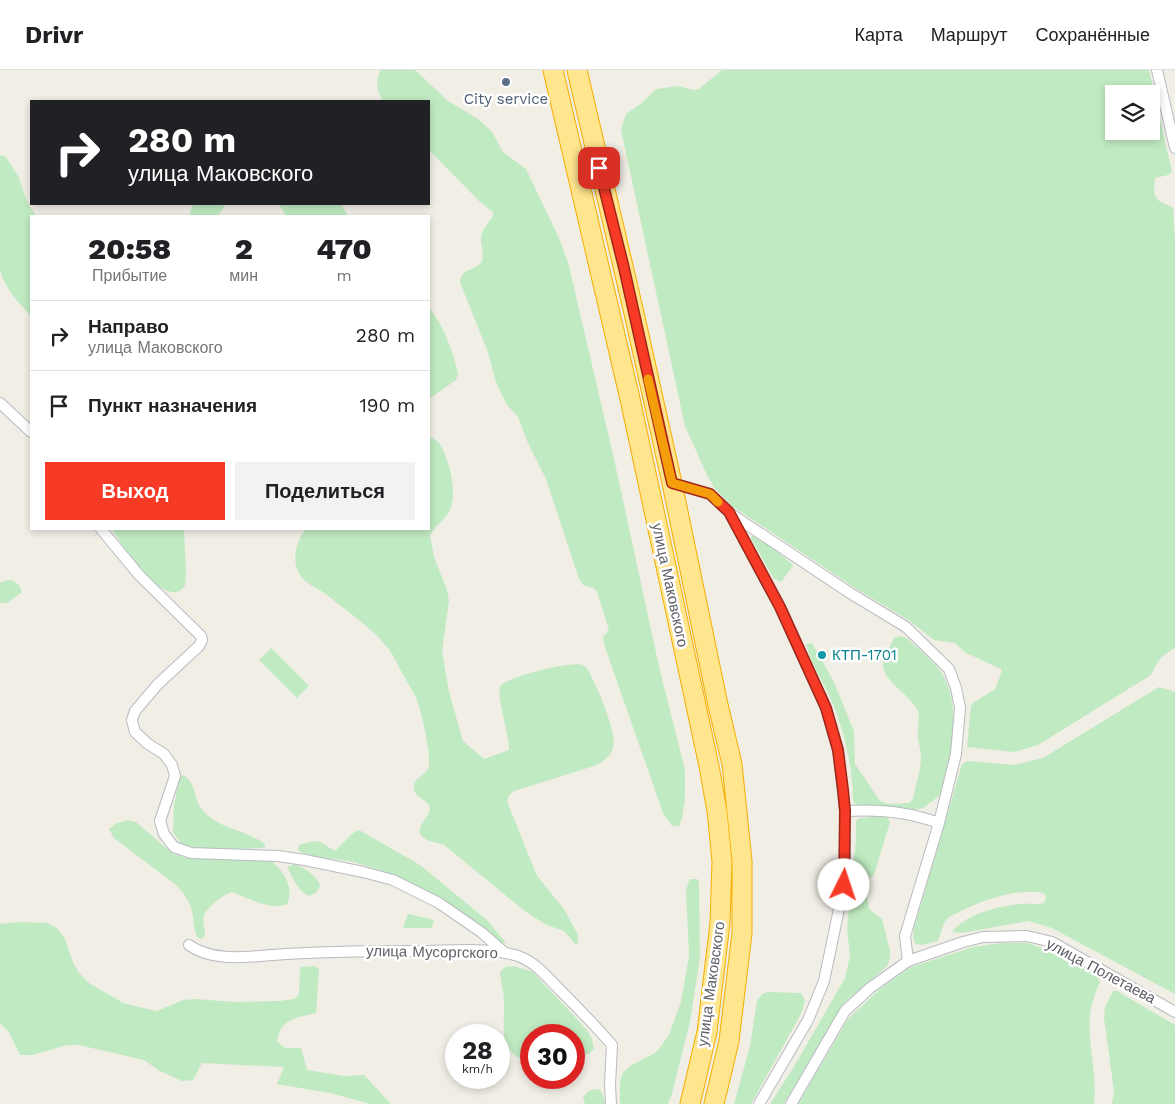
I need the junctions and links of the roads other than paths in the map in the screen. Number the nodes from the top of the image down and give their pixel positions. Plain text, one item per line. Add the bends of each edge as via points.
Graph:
1 (553, 70) edge
2 (577, 70) edge
3 (1156, 70) edge
4 (1175, 148) edge
5 (0, 403) edge
6 (30, 431) edge
7 (672, 483) junction
8 (729, 512) junction
9 (102, 530) edge
10 (845, 811) junction
11 (939, 824) junction
12 (188, 945) dead end
13 (505, 953) junction
14 (908, 961) junction
15 (1175, 1012) edge
16 (611, 1104) edge
17 (690, 1104) edge
18 (714, 1104) edge
19 (759, 1104) edge
20 (791, 1104) edge

1 - 17 highway, улица Маковского via 630,399 717,811 722,861 720,923 707,1032
2 - 7 highway, улица Маковского
3 - 4 street
5 - 6 street
7 - 8 street via 710,494
7 - 18 highway, улица Маковского via 732,764 742,861 742,933 737,982 729,1041
8 - 10 street via 780,607 826,708 838,750
8 - 11 street via 906,627 948,669 960,708 956,754
9 - 13 street via 139,575 202,640 158,684 135,711 132,720 135,732 164,754 172,765 175,776 160,821 164,834 174,847 191,853 278,856 393,880 439,903
10 - 11 street via 888,812
10 - 19 street via 844,885 824,981 808,1020
11 - 14 street via 905,936
12 - 13 street, улица Мусоргского via 210,954 237,958 327,952
13 - 16 street, улица Мусоргского via 536,966 612,1045
14 - 15 street, улица Полетаева via 983,937 1027,936 1052,942
14 - 20 street, улица Полетаева via 845,1011

